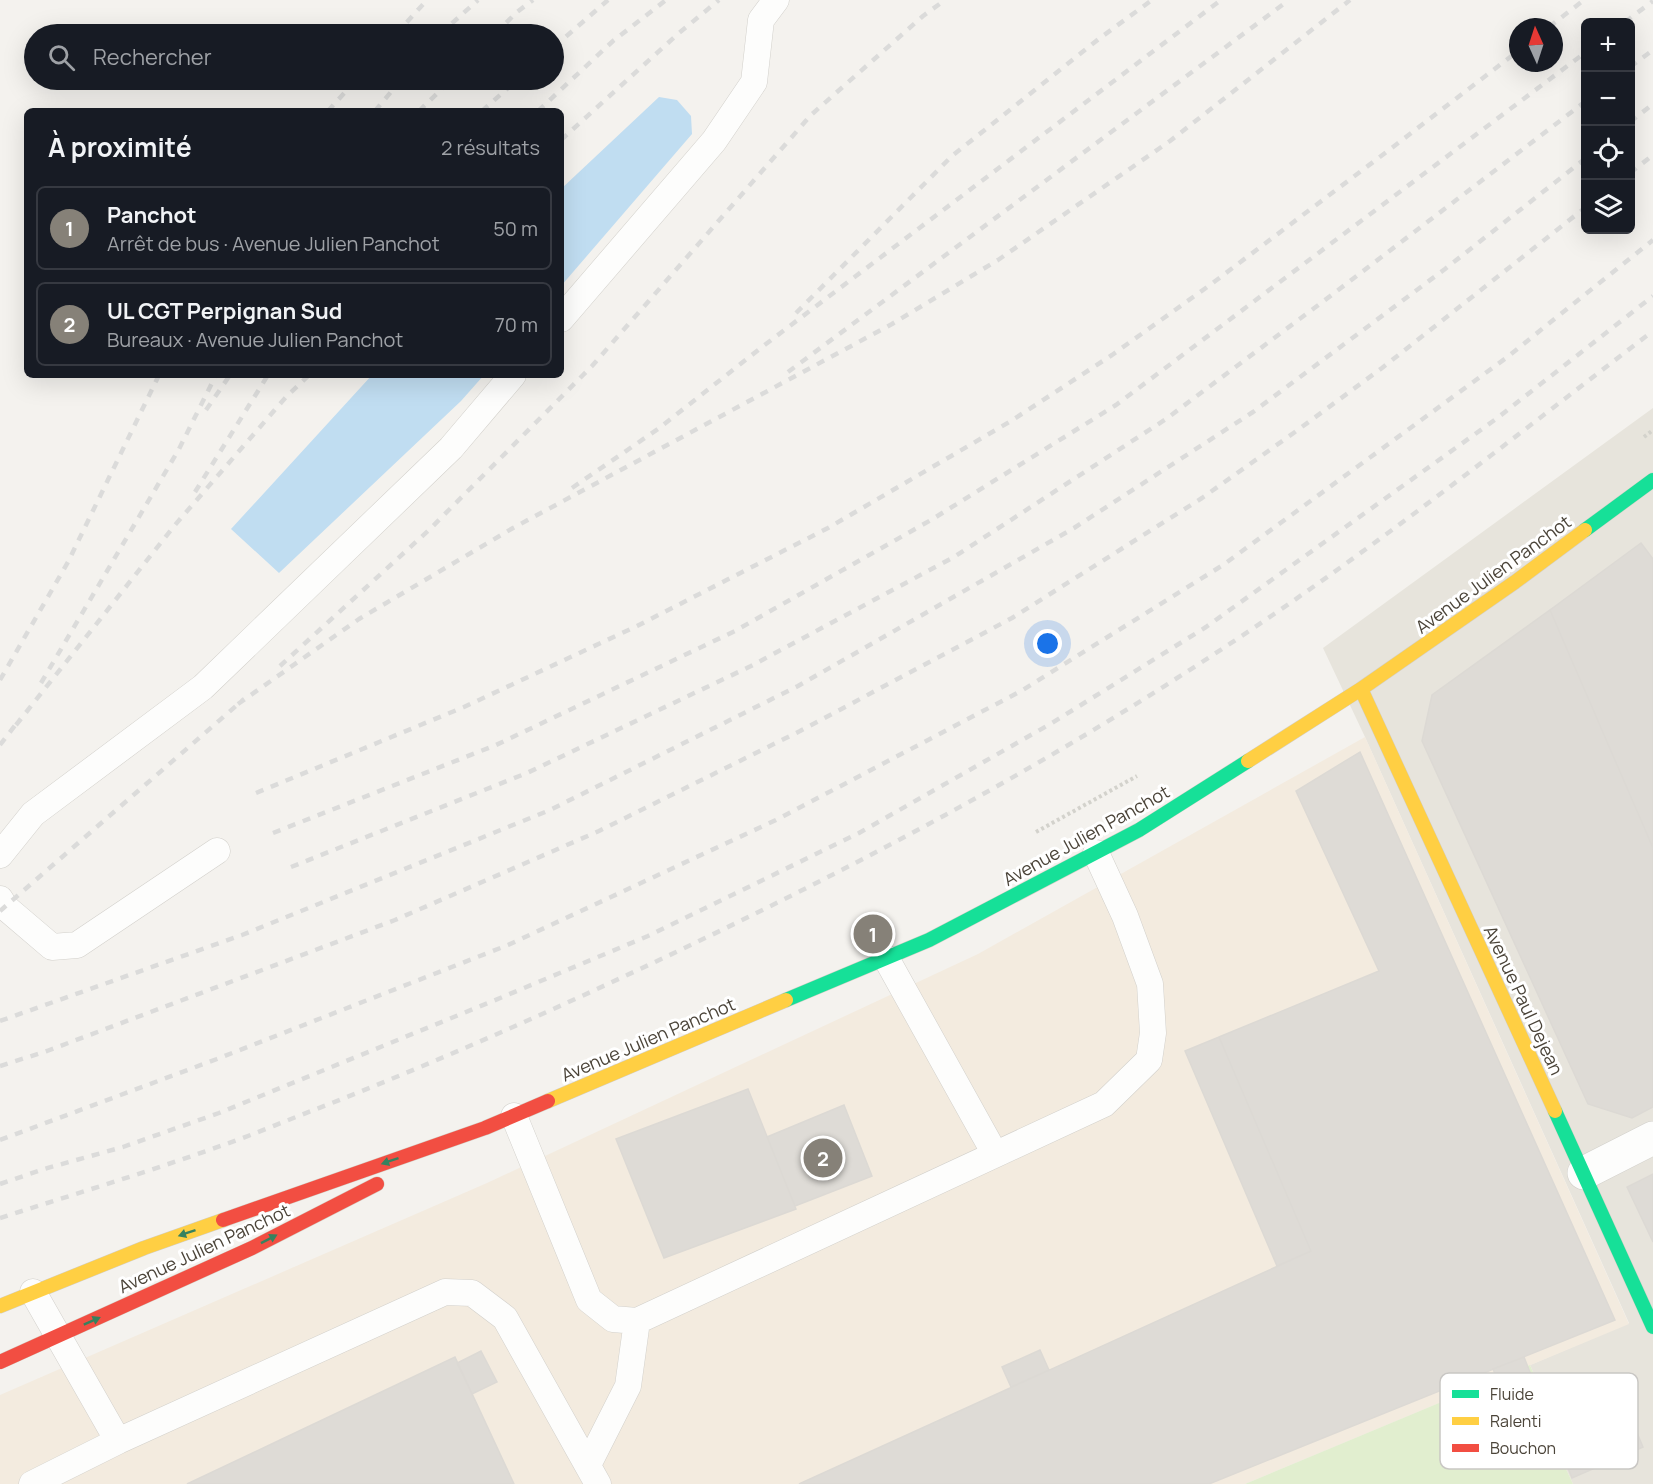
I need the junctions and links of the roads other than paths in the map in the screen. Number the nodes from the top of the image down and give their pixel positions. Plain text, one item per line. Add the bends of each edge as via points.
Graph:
1 (776, 0) edge
2 (564, 316) edge
3 (510, 378) edge
4 (1653, 480) edge
5 (1361, 689) junction
6 (217, 851) dead end
7 (1096, 853) junction
8 (0, 855) edge
9 (0, 899) edge
10 (886, 958) junction
11 (514, 1116) junction
12 (485, 1128) junction
13 (1653, 1138) edge
14 (995, 1154) junction
15 (1584, 1173) junction
16 (33, 1292) junction
17 (0, 1306) edge
18 (637, 1321) junction
19 (1653, 1327) edge
20 (57, 1336) junction
21 (0, 1362) edge
22 (118, 1440) junction
23 (593, 1475) edge
24 (32, 1484) edge

1 - 2 lane via 761,20 754,82 714,141
3 - 8 lane via 451,448 203,687 33,814
4 - 5 main road, Avenue Julien Panchot
5 - 7 main road, Avenue Julien Panchot
5 - 15 main road, Avenue Paul Dejean
6 - 9 lane via 77,945 52,947
7 - 10 main road, Avenue Julien Panchot via 929,940
7 - 14 lane via 1150,984 1153,1033 1149,1060 1104,1104
10 - 11 main road, Avenue Julien Panchot
10 - 14 lane
11 - 12 main road, Avenue Julien Panchot
11 - 18 lane via 589,1300 613,1320
12 -> 16 main road, Avenue Julien Panchot via 144,1248
20 -> 12 main road, Avenue Julien Panchot via 252,1248
13 - 15 street
14 - 18 lane
15 - 19 main road, Avenue Paul Dejean
16 - 17 main road, Avenue Julien Panchot
16 - 20 lane
18 - 23 lane via 628,1386
20 - 21 main road, Avenue Julien Panchot
20 - 22 lane
22 - 23 lane via 445,1292 472,1293 505,1318
22 - 24 lane

